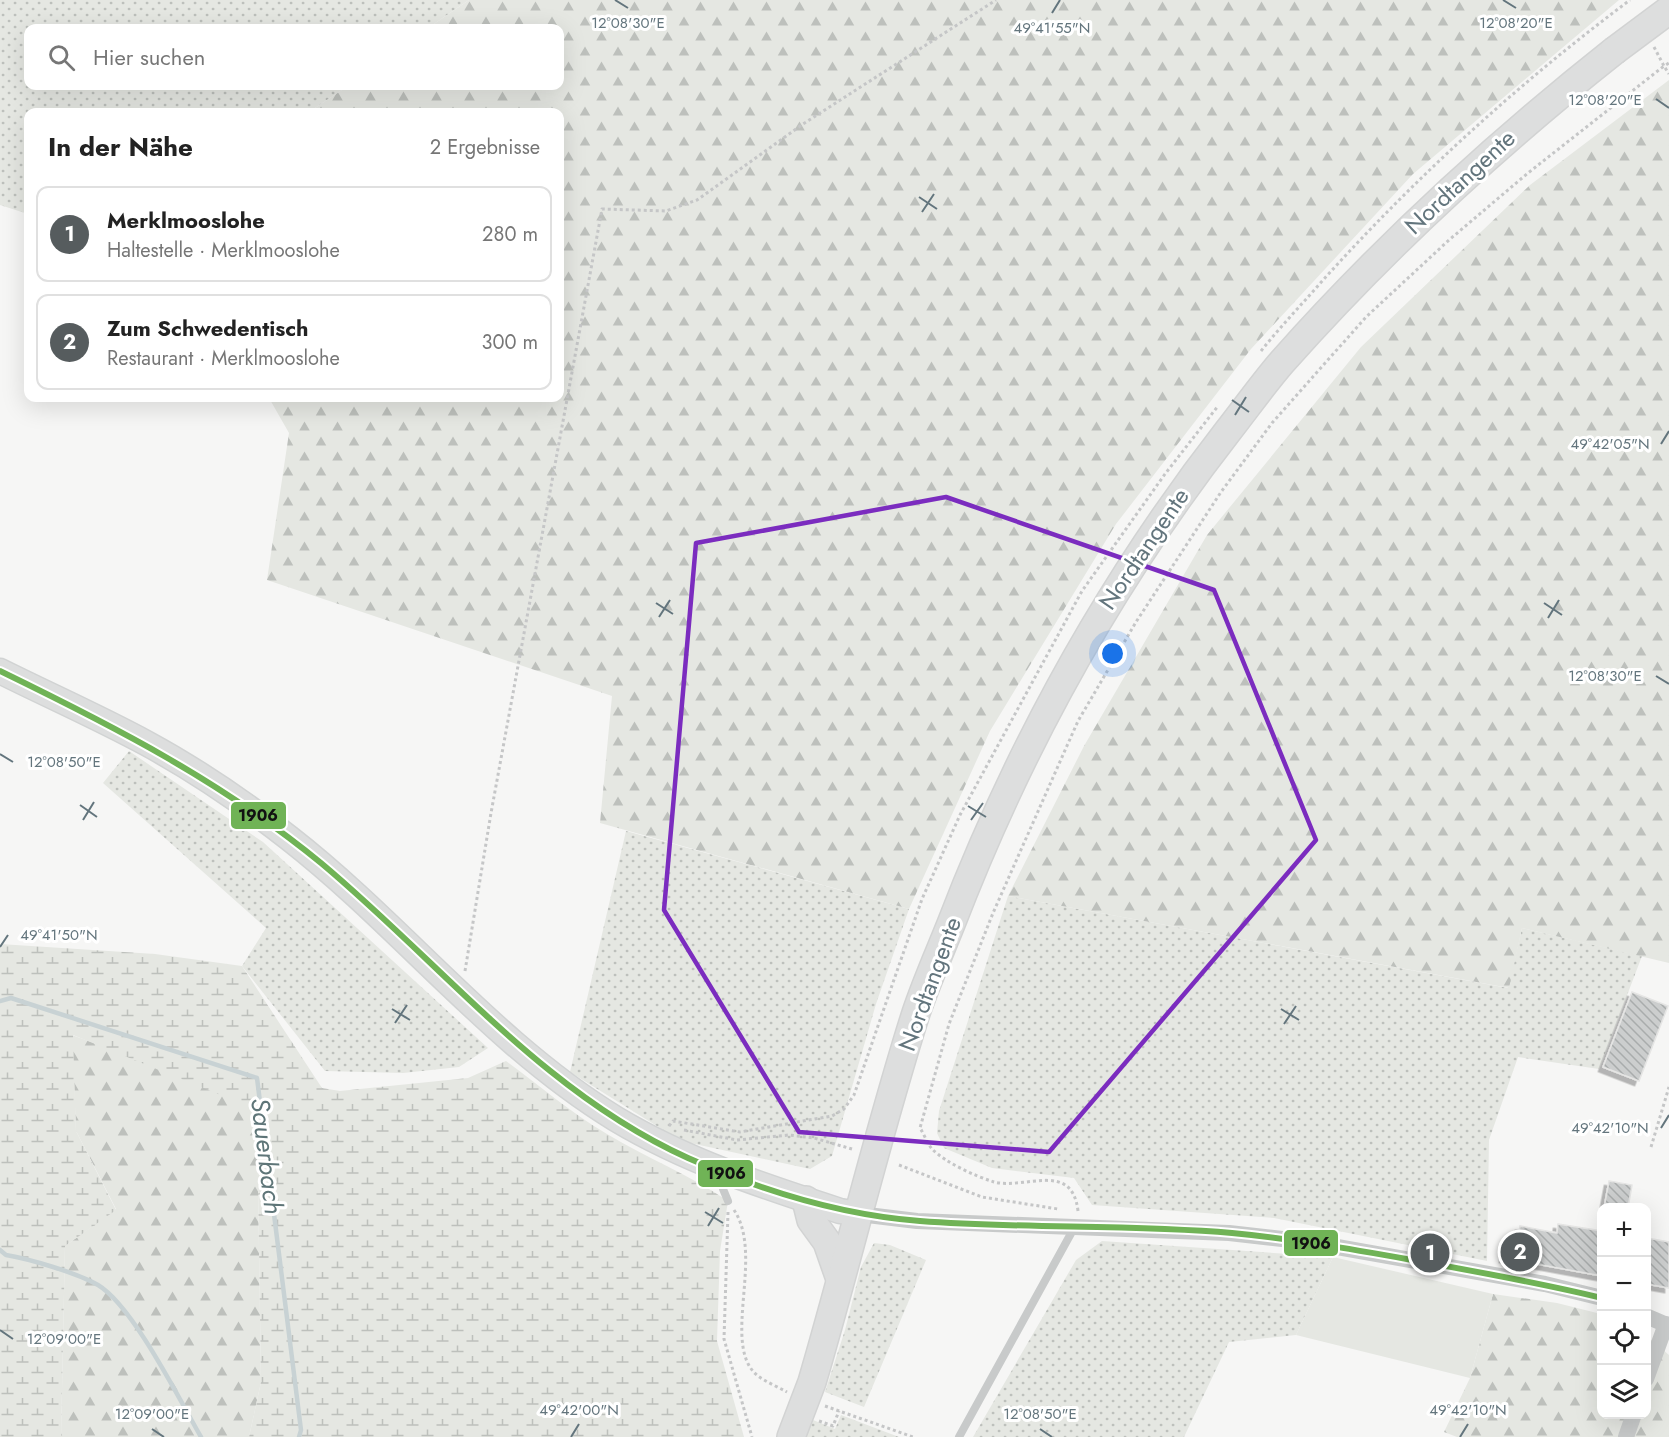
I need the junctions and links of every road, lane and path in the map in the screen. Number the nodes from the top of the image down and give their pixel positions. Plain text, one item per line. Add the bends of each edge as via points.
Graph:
1 (996, 0) edge
2 (1669, 10) edge
3 (1669, 63) edge
4 (1664, 66) junction
5 (1669, 75) edge
6 (0, 671) edge
7 (458, 975) junction
8 (1669, 1087) edge
9 (660, 1121) dead end
10 (1651, 1147) dead end
11 (852, 1149) dead end
12 (726, 1174) junction
13 (806, 1200) junction
14 (728, 1201) junction
15 (859, 1214) junction
16 (1076, 1220) junction
17 (840, 1279) junction
18 (1597, 1297) edge
19 (1651, 1318) edge
20 (1667, 1325) edge
21 (1651, 1368) edge
22 (838, 1411) junction
23 (801, 1412) edge
24 (1632, 1419) edge
25 (752, 1437) edge
26 (913, 1437) edge
27 (958, 1437) edge
28 (1626, 1437) edge

1 - 7 path via 803,124 696,200 666,211 602,209
2 - 15 main road, Nordtangente, bridge via 1530,117 1451,187 1357,280 1279,366 1113,592 1043,717 981,847 917,1011
3 - 4 path
4 - 5 path
4 - 16 path via 1449,240 1359,326 1272,423 1221,492 1136,622 1078,721 993,913 954,1013 920,1128 931,1148 954,1164 995,1182 1045,1180 1066,1184 1076,1197
6 - 7 street via 146,743 239,801
7 - 12 street via 567,1086 658,1143
8 - 10 path
9 - 11 path via 707,1136 737,1140 789,1135
12 - 13 street
12 - 14 lane via 723,1189
13 - 15 street
13 - 17 main road via 811,1220 827,1242
14 - 23 path via 745,1235 740,1342 746,1361 757,1376
14 - 25 path via 724,1339
15 - 16 street via 917,1221
15 - 17 main road, Nordtangente
16 - 18 street via 1309,1242
16 - 27 lane
17 - 23 main road, Nordtangente
19 - 20 street
20 - 21 street
22 - 23 path
22 - 23 path via 833,1426
22 - 26 path
24 - 28 street

